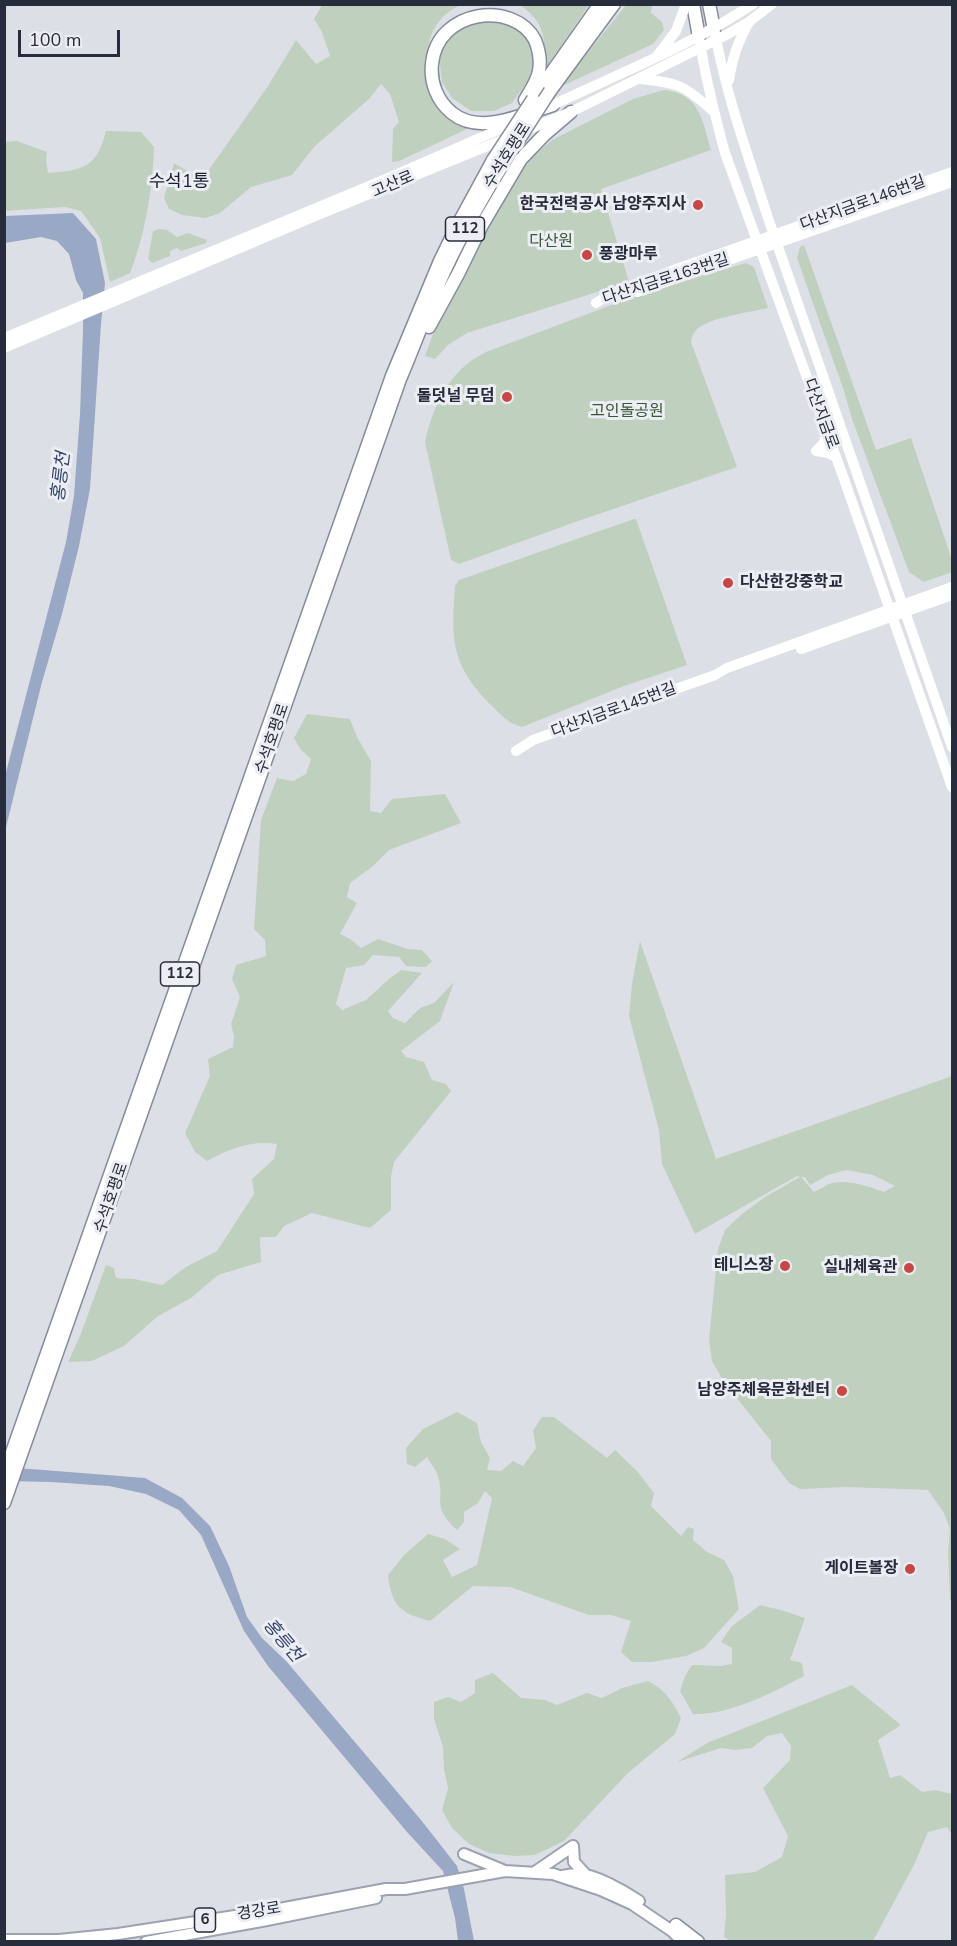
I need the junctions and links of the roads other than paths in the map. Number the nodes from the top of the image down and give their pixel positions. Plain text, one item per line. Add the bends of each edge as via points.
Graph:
1 (686, 4) edge
2 (693, 4) edge
3 (709, 4) edge
4 (753, 4) edge
5 (772, 4) edge
6 (608, 6) edge
7 (750, 21) junction
8 (715, 34) junction
9 (700, 42) junction
10 (655, 58) junction
11 (640, 79) junction
12 (728, 87) junction
13 (529, 100) junction
14 (553, 105) junction
15 (714, 111) junction
16 (571, 112) junction
17 (506, 149) junction
18 (952, 172) edge
19 (952, 182) edge
20 (775, 240) junction
21 (758, 245) junction
22 (427, 312) junction
23 (4, 338) edge
24 (4, 348) edge
25 (396, 378) junction
26 (827, 433) junction
27 (836, 457) junction
28 (952, 587) edge
29 (950, 598) edge
30 (905, 608) junction
31 (891, 613) junction
32 (952, 747) edge
33 (516, 751) dead end
34 (952, 787) edge
35 (26, 1430) junction
36 (4, 1475) edge
37 (4, 1503) edge
38 (464, 1854) dead end
39 (505, 1871) junction
40 (535, 1872) junction
41 (562, 1876) junction
42 (586, 1876) junction
43 (405, 1889) junction
44 (674, 1928) junction
45 (4, 1940) edge
46 (146, 1941) edge
47 (685, 1941) edge
48 (701, 1941) edge

1 - 10 street via 675,31
2 - 9 highway
3 - 8 highway
4 - 8 street, 고산로
5 - 7 street, 고산로
6 - 13 highway, 수석호평로 / 112
6 - 17 highway, 수석호평로 / 112, bridge
7 - 8 street, 고산로
7 - 12 street via 731,61
8 - 9 street, 고산로
8 - 12 street, 다산지금로
9 - 10 street, 고산로
9 - 11 street, 고산로
9 - 15 street, 다산지금로
10 - 14 street, 고산로
11 - 15 street via 684,87
11 - 16 street, 고산로
12 - 20 street, 다산지금로
13 - 14 highway via 540,63 528,26 513,13 492,9 473,11 451,23 437,43 431,70 435,89 450,112 484,123
13 - 17 highway, 수석호평로 / 112, bridge
14 - 23 street, 고산로
15 - 21 street, 다산지금로
16 - 22 highway via 521,159 458,274
16 - 24 street, 고산로
17 - 22 highway, 수석호평로 / 112
17 - 22 highway, 수석호평로 / 112, bridge via 493,160 456,228
18 - 20 street, 다산지금로146번길
19 - 20 street, 다산지금로146번길
20 - 21 street, 다산지금로163번길
20 - 30 street, 다산지금로
21 - 21 street, 다산지금로163번길 via 671,271 596,303 611,301
21 - 26 street, 다산지금로
22 - 25 highway, 수석호평로 / 112
22 - 25 highway
25 - 35 highway, 수석호평로 / 112
26 - 27 street, 다산지금로
26 - 27 street via 816,451
27 - 31 street, 다산지금로
28 - 30 street
29 - 30 street
30 - 31 street, 다산지금로145번길
30 - 32 street, 다산지금로
31 - 33 street, 다산지금로145번길 via 727,668 533,740
31 - 34 street, 다산지금로
35 - 36 highway, 수석호평로 / 112
35 - 37 highway, 수석호평로 / 112
38 - 39 street
39 - 40 street, 경강로 / 6
39 - 43 street, 경강로 / 6
40 - 41 street, 경강로 / 6
40 - 42 street via 573,1846 574,1862
41 - 42 street, 경강로 / 6
41 - 44 street, 경강로 / 6 via 632,1904
42 - 44 street, 경강로 / 6 via 630,1895
43 - 45 street, 경강로 / 6 via 84,1939
43 - 46 street, 경강로 / 6 via 290,1916
44 - 47 highway
44 - 48 highway

